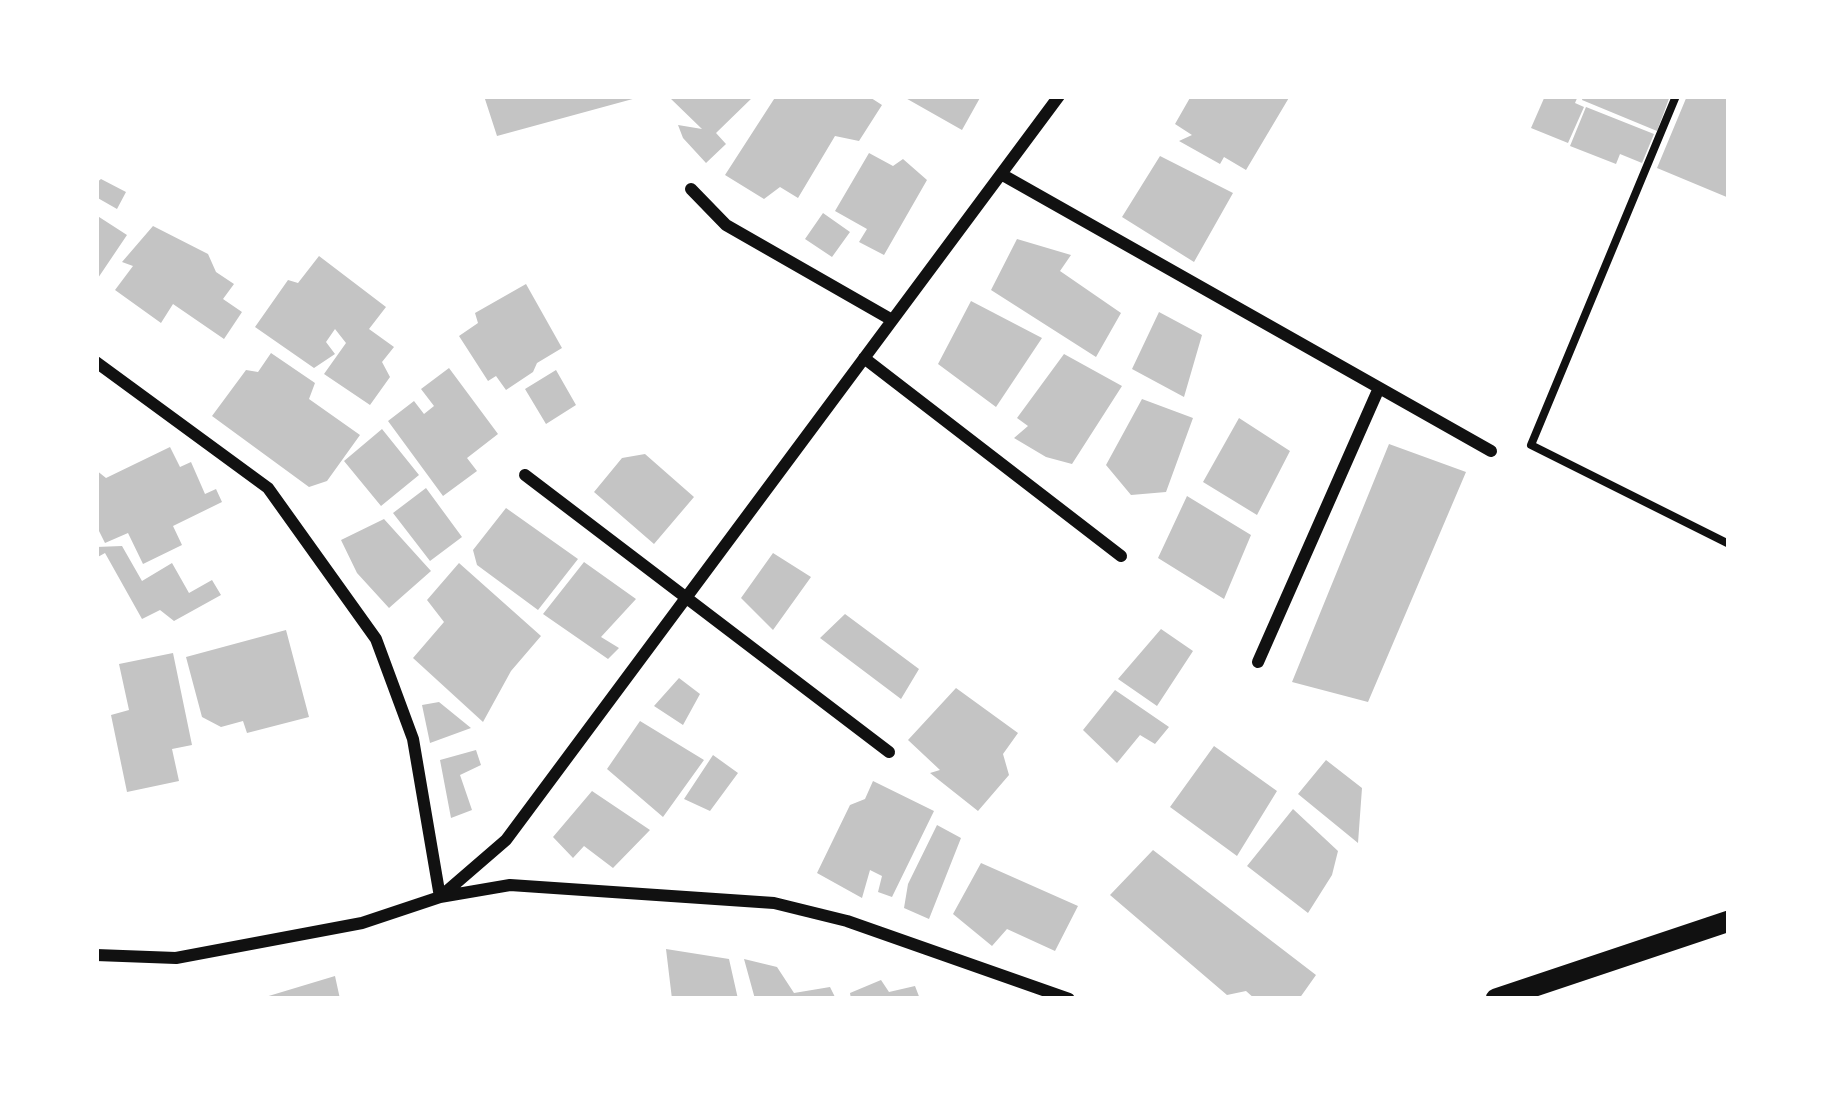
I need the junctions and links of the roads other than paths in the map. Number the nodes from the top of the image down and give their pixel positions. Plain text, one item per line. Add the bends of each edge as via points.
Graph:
1 (1059, 96) edge
2 (1001, 174) junction
3 (691, 189) dead end
4 (892, 320) junction
5 (864, 358) junction
6 (96, 362) edge
7 (1379, 388) junction
8 (1490, 451) dead end
9 (525, 475) dead end
10 (1121, 556) dead end
11 (686, 598) junction
12 (1258, 662) dead end
13 (890, 752) dead end
14 (440, 897) junction
15 (1729, 922) edge
16 (96, 955) edge
17 (1069, 999) edge
18 (1496, 999) edge

1 - 2 street
2 - 4 street
2 - 7 street
3 - 4 street via 726,225
4 - 5 street
5 - 10 street
5 - 11 street
6 - 14 street via 268,488 376,639 413,739
7 - 8 street
7 - 12 street
9 - 11 street
11 - 13 street
11 - 14 street via 506,839
14 - 16 street via 362,922 176,958
14 - 17 street via 510,885 773,903
15 - 18 street

